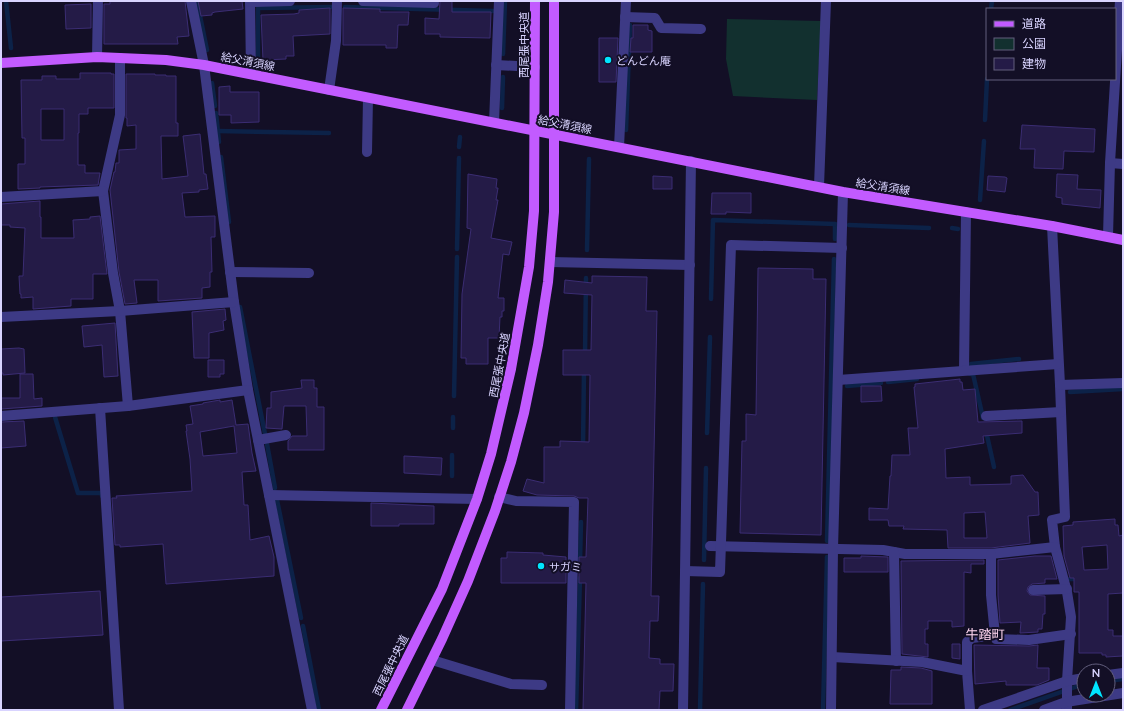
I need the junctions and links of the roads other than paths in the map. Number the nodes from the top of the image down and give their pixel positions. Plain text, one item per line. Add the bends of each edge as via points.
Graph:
1 (98, 1) edge
2 (191, 1) edge
3 (250, 1) edge
4 (290, 1) edge
5 (337, 1) edge
6 (364, 1) edge
7 (499, 1) edge
8 (535, 1) edge
9 (554, 1) edge
10 (626, 1) edge
11 (826, 1) edge
12 (1120, 1) edge
13 (434, 4) dead end
14 (625, 17) junction
15 (701, 29) dead end
16 (97, 57) junction
17 (120, 58) junction
18 (1, 63) edge
19 (204, 65) junction
20 (496, 65) junction
21 (1116, 66) edge
22 (535, 67) junction
23 (251, 74) junction
24 (1115, 80) edge
25 (329, 90) junction
26 (368, 98) junction
27 (494, 122) junction
28 (535, 130) junction
29 (554, 134) junction
30 (619, 147) junction
31 (367, 152) dead end
32 (691, 161) junction
33 (1110, 163) junction
34 (1123, 164) edge
35 (819, 186) junction
36 (103, 191) junction
37 (843, 192) junction
38 (1, 197) edge
39 (966, 212) junction
40 (1052, 226) junction
41 (1108, 236) junction
42 (1123, 240) edge
43 (842, 248) junction
44 (550, 262) junction
45 (690, 265) junction
46 (230, 272) junction
47 (309, 273) dead end
48 (234, 302) junction
49 (120, 311) junction
50 (1, 317) edge
51 (1058, 364) junction
52 (964, 370) junction
53 (838, 380) junction
54 (1123, 383) edge
55 (1060, 385) junction
56 (248, 390) junction
57 (128, 406) junction
58 (100, 408) junction
59 (1061, 412) junction
60 (1, 416) edge
61 (986, 416) dead end
62 (286, 435) dead end
63 (258, 440) junction
64 (269, 495) junction
65 (499, 498) junction
66 (477, 499) junction
67 (715, 546) junction
68 (1055, 547) junction
69 (833, 549) junction
70 (894, 552) junction
71 (991, 554) junction
72 (685, 571) junction
73 (1067, 589) junction
74 (1033, 590) dead end
75 (995, 634) junction
76 (1071, 634) junction
77 (832, 657) junction
78 (432, 660) junction
79 (896, 660) junction
80 (967, 671) junction
81 (1076, 680) edge
82 (1067, 682) junction
83 (542, 685) dead end
84 (1123, 693) edge
85 (1067, 703) edge
86 (119, 710) edge
87 (312, 710) edge
88 (381, 710) edge
89 (407, 710) edge
90 (570, 710) edge
91 (683, 710) edge
92 (831, 710) edge
93 (970, 710) edge
94 (983, 710) edge
95 (1044, 710) edge

1 - 16 street
2 - 19 street
3 - 4 street
3 - 23 street
5 - 25 street via 336,41
6 - 13 street
7 - 20 street
8 - 22 main road, 西尾張中央道
9 - 29 main road
10 - 14 street
11 - 35 street
12 - 21 street
14 - 15 street via 655,18 661,28
14 - 30 street
16 - 17 main road, 給父清須線
16 - 18 main road, 給父清須線
17 - 19 main road, 給父清須線
17 - 36 street via 120,115
19 - 23 main road, 給父清須線
19 - 46 street
20 - 22 street
20 - 27 street
22 - 28 main road, 西尾張中央道
23 - 25 main road, 給父清須線
24 - 33 street
25 - 26 main road, 給父清須線
26 - 27 main road, 給父清須線
26 - 31 street
27 - 28 main road, 給父清須線
28 - 29 main road, 給父清須線
28 - 66 main road, 西尾張中央道 via 534,211 528,267 511,369 491,454
29 - 30 main road, 給父清須線
29 - 44 main road via 554,212
30 - 32 main road, 給父清須線
32 - 35 main road, 給父清須線
32 - 45 street
33 - 34 street
33 - 41 street
35 - 37 main road, 給父清須線
36 - 38 street
36 - 49 street
37 - 39 main road, 給父清須線
37 - 43 street
39 - 40 main road, 給父清須線
39 - 52 street
40 - 41 main road, 給父清須線
40 - 51 street
41 - 42 main road, 給父清須線
43 - 53 street
43 - 67 street via 731,245
44 - 45 street
44 - 65 main road via 538,345 524,413
45 - 72 street
46 - 47 street
46 - 48 street
48 - 49 street
48 - 56 street
49 - 50 street
49 - 57 street
51 - 52 street
51 - 55 street
52 - 53 street
53 - 69 street
54 - 55 street
55 - 59 street
56 - 57 street
56 - 63 street
57 - 58 street
58 - 60 street
58 - 86 street
59 - 61 street
59 - 68 street via 1065,517 1052,520
62 - 63 street
63 - 64 street
64 - 66 street
64 - 87 street
65 - 78 main road via 468,581
65 - 90 street via 516,501 574,502
66 - 88 main road, 西尾張中央道 via 442,589
67 - 69 street
67 - 72 street via 720,572
68 - 71 street
68 - 73 street
69 - 70 street
69 - 77 street
70 - 71 street
70 - 79 street
71 - 75 street via 991,595
72 - 91 street
73 - 74 street
73 - 76 street
75 - 76 street via 996,639 1029,640
75 - 80 street via 972,638 967,642
76 - 82 street
77 - 79 street
77 - 92 street
78 - 83 street via 511,684
78 - 89 main road
79 - 80 street via 922,662
80 - 93 street
81 - 82 street
82 - 85 street
82 - 94 street
84 - 85 street
85 - 95 street

